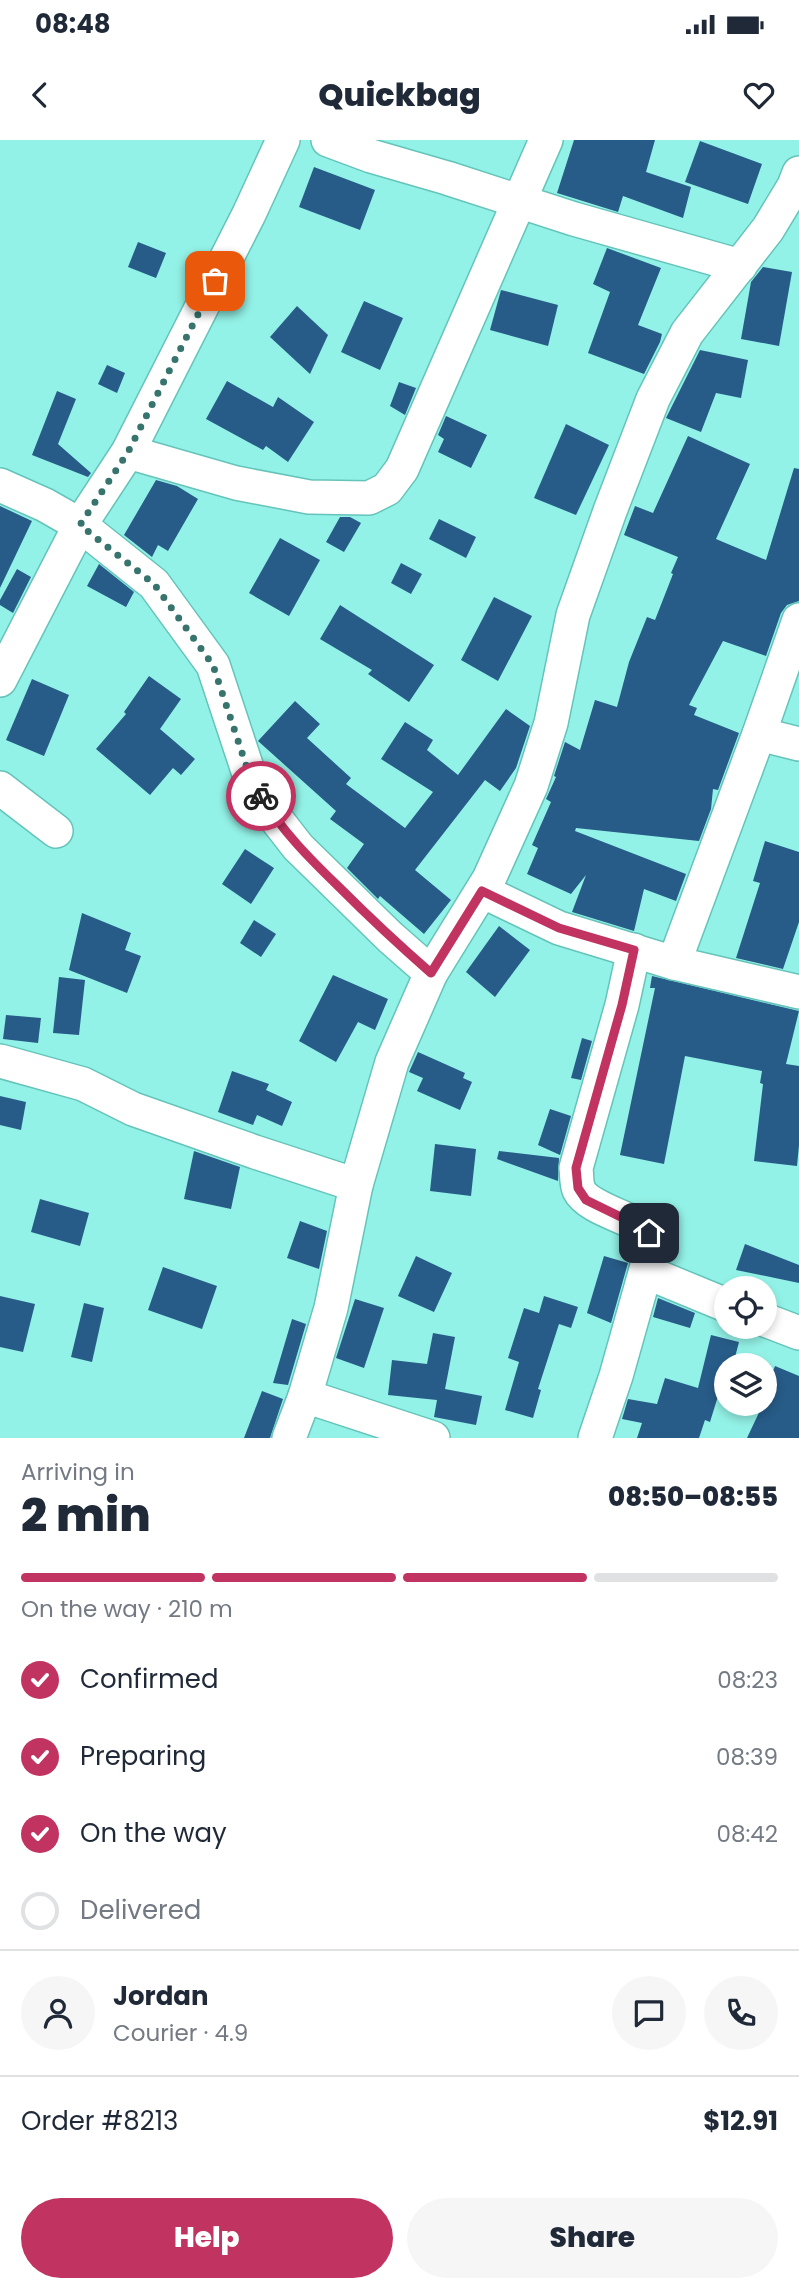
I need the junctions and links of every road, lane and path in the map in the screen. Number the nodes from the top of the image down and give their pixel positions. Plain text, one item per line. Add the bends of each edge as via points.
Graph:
1 (283, 140) edge
2 (328, 140) edge
3 (546, 140) edge
4 (797, 182) edge
5 (520, 201) junction
6 (740, 266) junction
7 (128, 452) junction
8 (0, 485) edge
9 (80, 525) junction
10 (799, 620) edge
11 (0, 680) edge
12 (759, 734) junction
13 (799, 744) edge
14 (0, 788) edge
15 (55, 831) dead end
16 (482, 891) junction
17 (634, 950) junction
18 (674, 963) junction
19 (431, 973) junction
20 (799, 992) edge
21 (0, 1061) edge
22 (356, 1185) junction
23 (646, 1272) junction
24 (714, 1300) edge
25 (777, 1325) edge
26 (799, 1333) edge
27 (305, 1396) junction
28 (289, 1438) edge
29 (433, 1438) edge
30 (595, 1438) edge

1 - 7 street
2 - 5 street
3 - 5 street
4 - 6 street
5 - 6 street
5 - 7 street via 402,469 387,489 369,498 309,497 236,483
6 - 16 street via 687,333 653,399 573,615 551,723 531,786
7 - 9 street
8 - 9 street
9 - 11 street
9 - 19 street via 154,584 213,665 251,780 270,811 299,847
10 - 12 street
12 - 13 street
12 - 18 street
14 - 15 street
16 - 17 street via 559,928
16 - 19 street
17 - 18 street
17 - 23 street via 576,1168 578,1188 586,1200 649,1233 652,1248
18 - 20 street
19 - 22 street via 392,1062
21 - 22 street via 83,1084 132,1109
22 - 27 street via 331,1308
23 - 24 street
23 - 30 street
25 - 26 street
27 - 28 street
27 - 29 street

